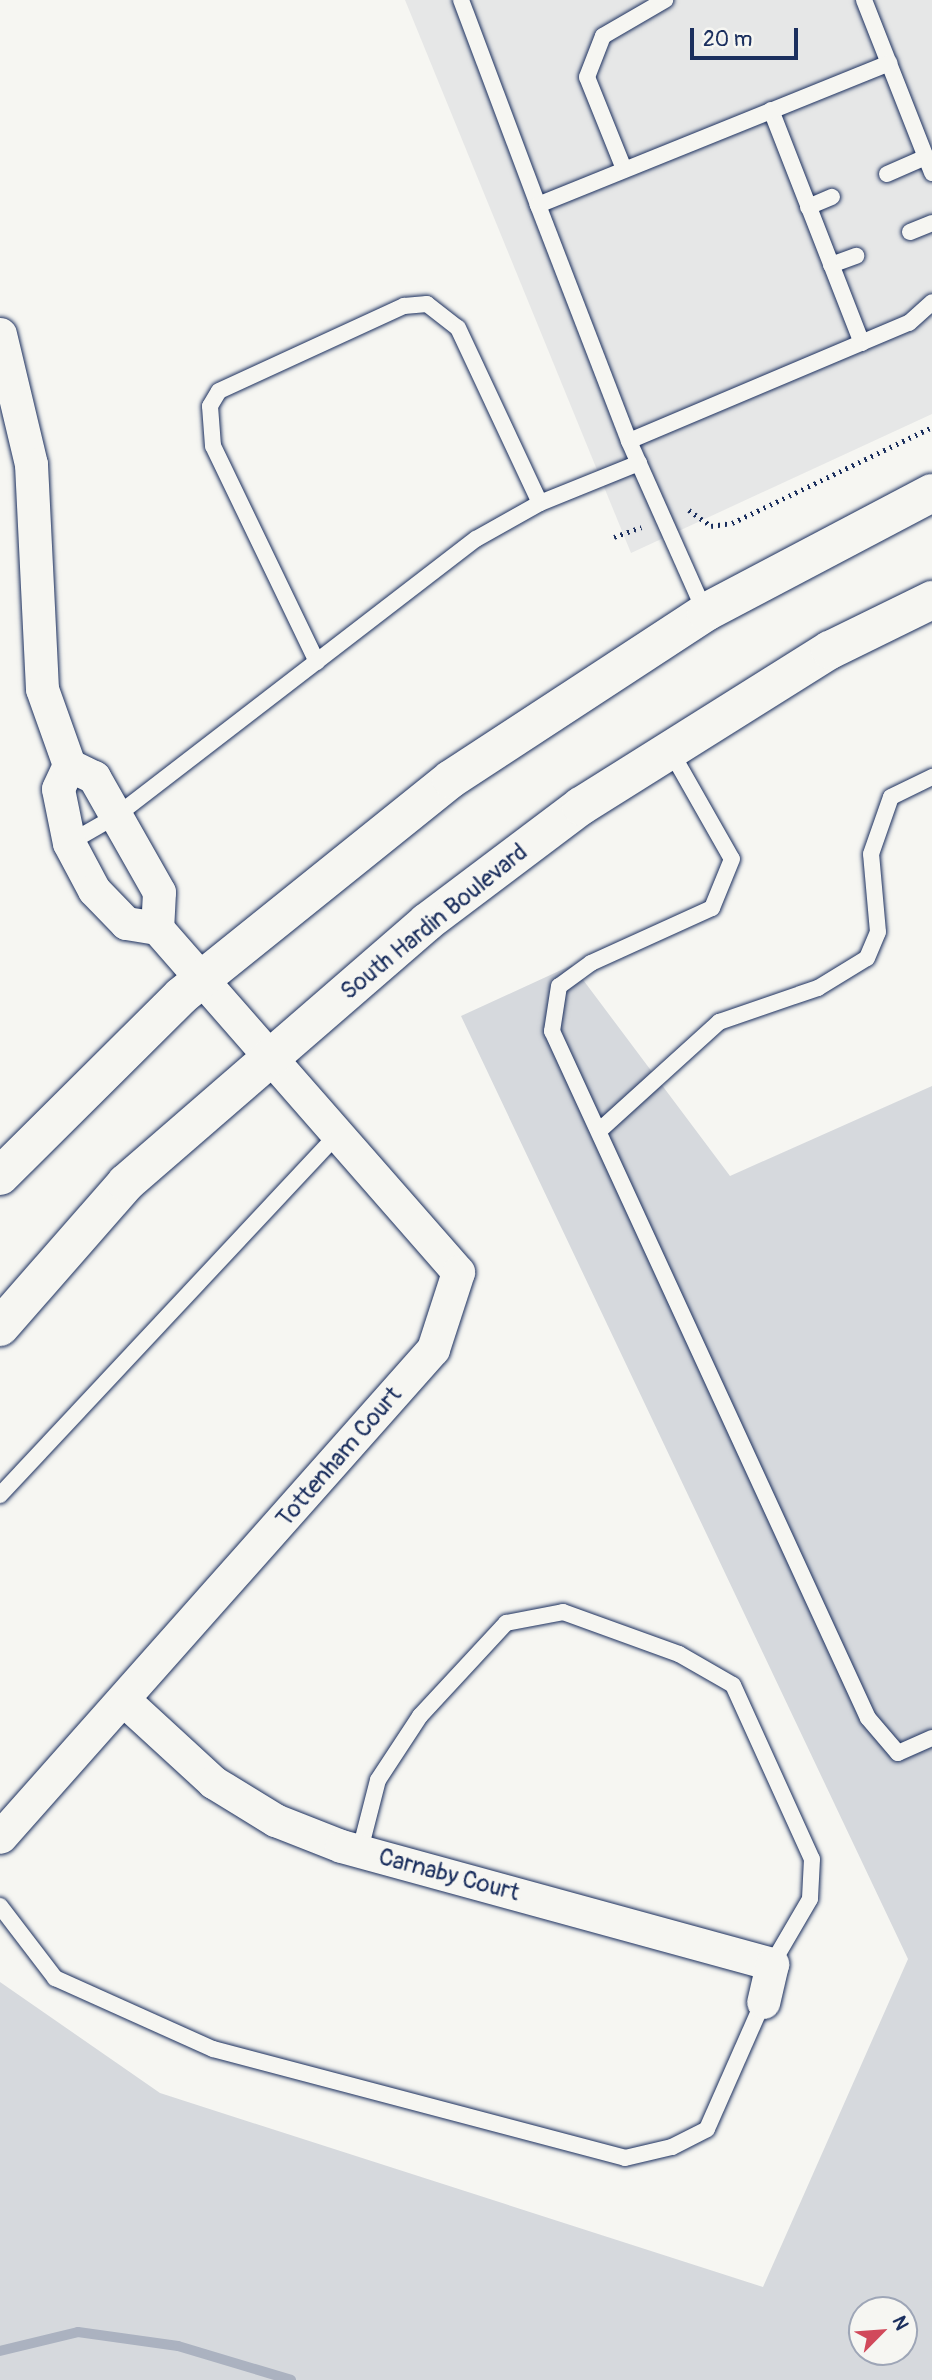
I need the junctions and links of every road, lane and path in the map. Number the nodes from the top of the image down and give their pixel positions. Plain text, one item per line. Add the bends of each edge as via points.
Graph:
1 (461, 0) edge
2 (665, 0) edge
3 (864, 0) edge
4 (889, 63) junction
5 (771, 110) junction
6 (929, 165) edge
7 (624, 169) junction
8 (887, 174) dead end
9 (832, 197) dead end
10 (538, 205) junction
11 (808, 207) junction
12 (932, 223) edge
13 (910, 232) dead end
14 (856, 256) dead end
15 (831, 265) junction
16 (932, 302) edge
17 (0, 334) edge
18 (862, 343) junction
19 (9, 402) edge
20 (932, 427) edge
21 (629, 441) junction
22 (639, 463) junction
23 (932, 493) edge
24 (540, 503) junction
25 (664, 519) junction
26 (614, 537) dead end
27 (932, 600) edge
28 (706, 612) junction
29 (317, 663) junction
30 (670, 750) junction
31 (69, 765) junction
32 (932, 777) edge
33 (116, 816) junction
34 (69, 843) junction
35 (157, 928) junction
36 (203, 978) junction
37 (273, 1056) junction
38 (600, 1130) junction
39 (339, 1133) junction
40 (0, 1175) edge
41 (0, 1327) edge
42 (0, 1495) edge
43 (125, 1701) junction
44 (932, 1738) edge
45 (0, 1837) edge
46 (360, 1850) junction
47 (0, 1906) edge
48 (772, 1964) junction
49 (762, 2002) joint

1 - 10 lane
2 - 7 lane via 603,36 587,77
3 - 4 lane
4 - 5 lane
4 - 6 lane
5 - 7 lane
5 - 11 lane
6 - 8 lane
7 - 10 lane
9 - 11 lane
10 - 21 lane
11 - 15 lane
12 - 13 lane
14 - 15 lane
15 - 18 lane
16 - 18 lane via 909,323
17 - 19 street
18 - 21 lane
19 - 31 street via 31,464 42,689
20 - 25 path via 733,523 711,526 691,509
21 - 22 lane
22 - 24 lane
22 - 25 lane
23 - 28 main road
24 - 29 lane via 476,539
24 - 29 lane via 458,328 427,304 404,306 219,391 210,406 213,446
25 - 26 path
25 - 28 lane
27 - 30 main road, South Hardin Boulevard via 830,650
28 - 36 main road via 451,779
29 - 33 lane
30 - 37 main road, South Hardin Boulevard via 581,806 427,922
30 - 38 lane via 732,859 712,908 591,963 559,986 552,1031
31 - 33 street via 94,777
31 - 34 street via 58,789
32 - 38 lane via 891,797 871,854 878,932 867,958 818,988 719,1022
33 - 34 lane
33 - 35 street via 159,892
34 - 35 street via 94,890 126,923
35 - 36 street, Tottenham Court
36 - 37 street, Tottenham Court
36 - 40 main road
37 - 39 street, Tottenham Court
37 - 41 main road, South Hardin Boulevard via 126,1183
38 - 44 lane via 868,1718 898,1753
39 - 42 lane
39 - 43 street, Tottenham Court via 458,1272 433,1349
43 - 45 street, Tottenham Court
43 - 46 street, Carnaby Court via 185,1759 243,1802
46 - 48 street, Carnaby Court
46 - 48 lane via 378,1780 420,1716 506,1623 563,1612 680,1654 733,1685 812,1859 810,1899
47 - 49 lane via 55,1978 213,2049 625,2158 672,2147 707,2129
48 - 49 street

